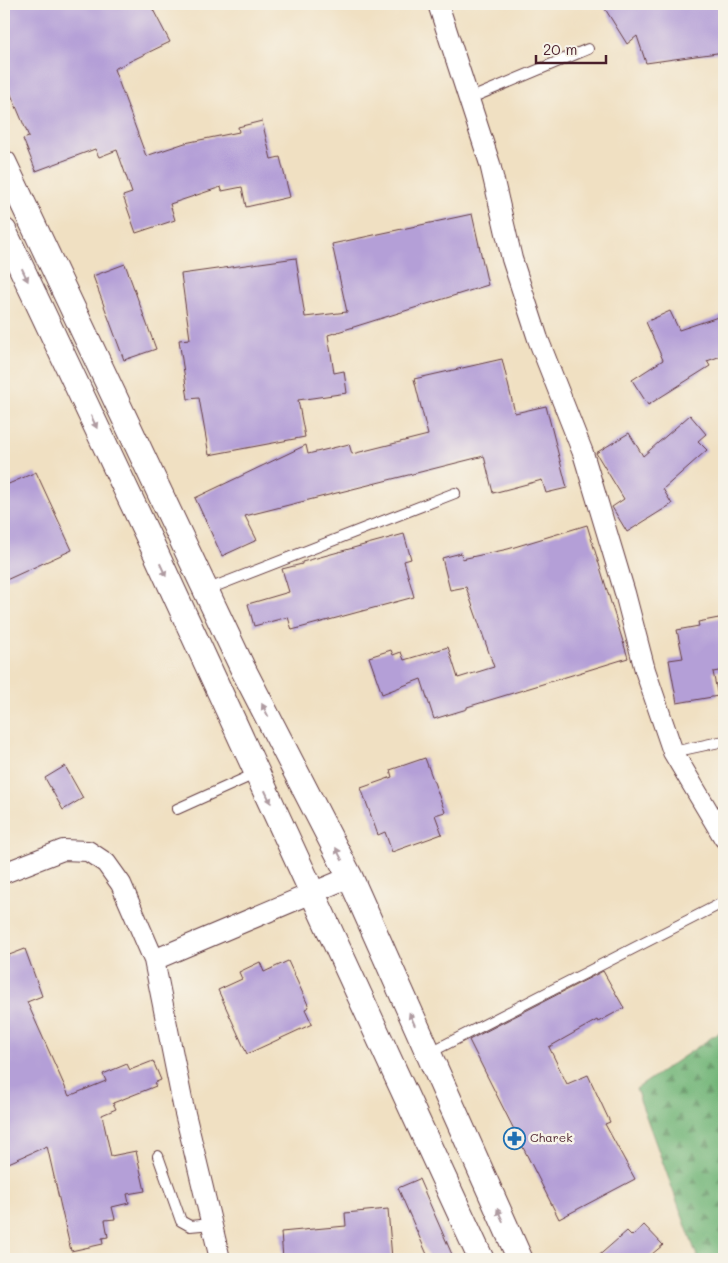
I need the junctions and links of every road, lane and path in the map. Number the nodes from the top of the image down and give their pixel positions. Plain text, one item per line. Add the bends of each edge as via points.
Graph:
1 (438, 4) edge
2 (588, 49) dead end
3 (471, 98) junction
4 (4, 164) edge
5 (4, 231) edge
6 (455, 493) dead end
7 (206, 590) junction
8 (724, 741) edge
9 (673, 752) junction
10 (257, 773) junction
11 (176, 808) dead end
12 (717, 815) edge
13 (724, 838) edge
14 (4, 873) edge
15 (350, 877) junction
16 (312, 894) junction
17 (724, 902) edge
18 (154, 960) junction
19 (428, 1054) junction
20 (158, 1156) dead end
21 (212, 1224) junction
22 (220, 1259) edge
23 (481, 1259) edge
24 (520, 1259) edge

1 - 3 street
2 - 3 lane
3 - 9 street via 512,259 538,339 583,454 645,670
4 - 7 street
5 -> 10 street
6 - 7 lane
15 -> 7 street
8 - 9 lane
9 - 12 street
10 - 11 lane
10 -> 16 street
12 - 13 street
14 - 18 street via 63,850 88,851 106,863 121,884
15 - 16 street
19 -> 15 street
16 - 18 street
16 - 23 street
17 - 19 lane
18 - 21 street via 183,1105
24 -> 19 street
20 - 21 lane via 181,1221 190,1226
21 - 22 street

